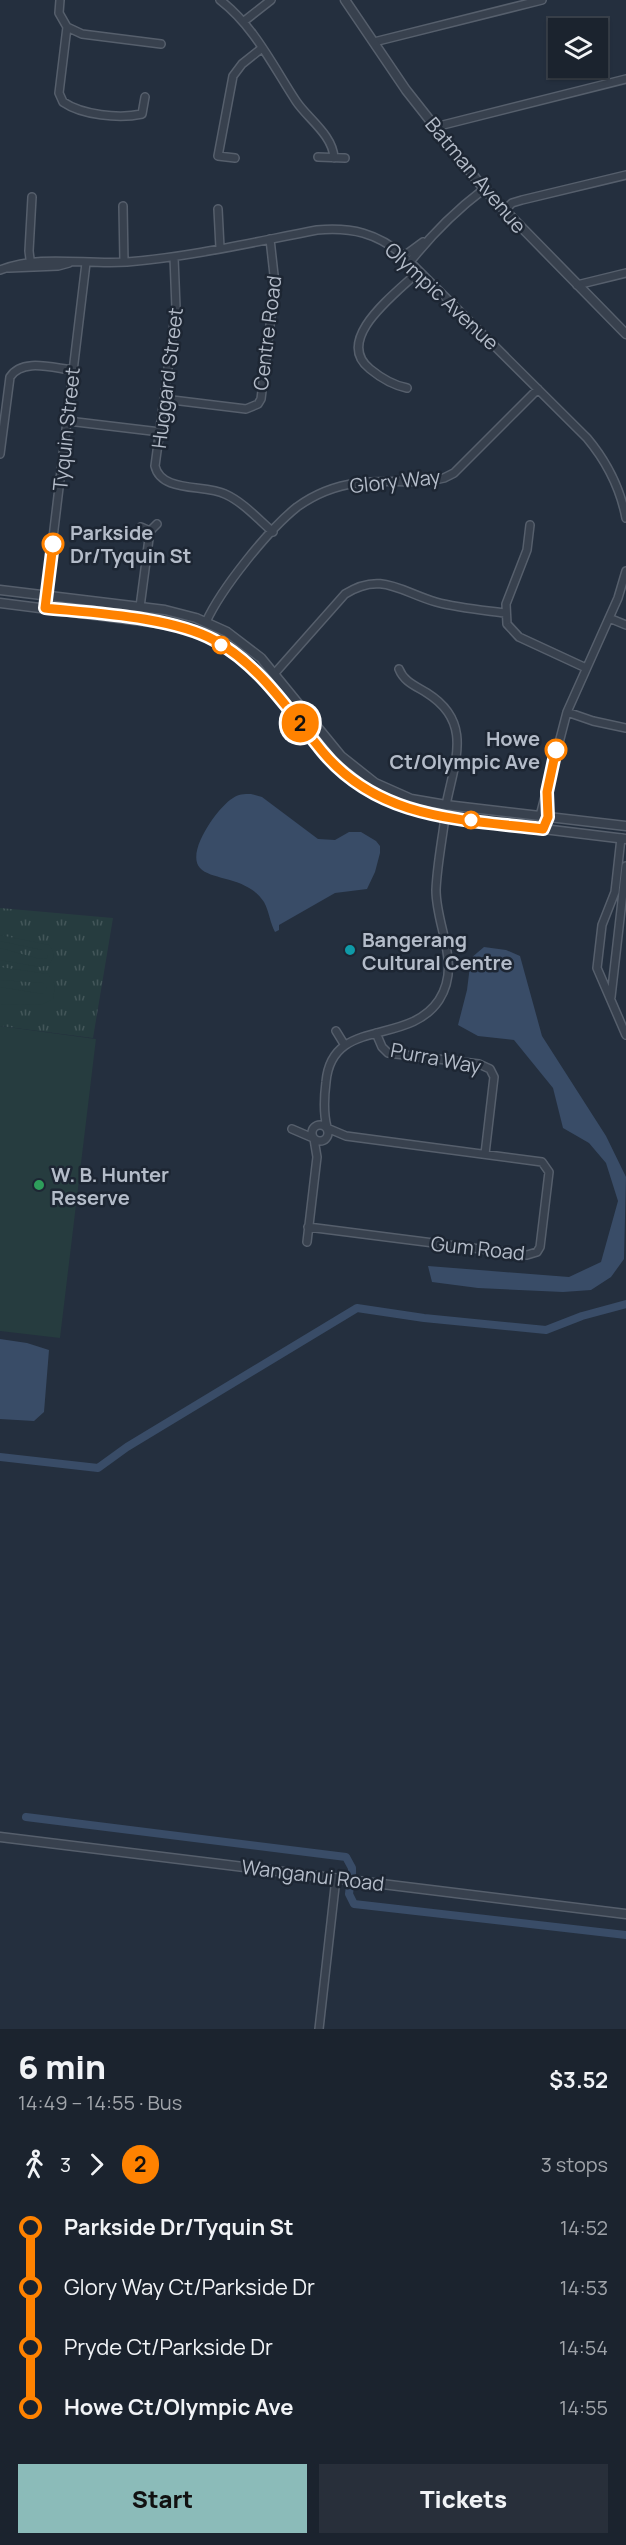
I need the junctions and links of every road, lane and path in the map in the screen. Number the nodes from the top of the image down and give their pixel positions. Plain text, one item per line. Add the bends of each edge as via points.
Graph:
1 (60, 0) edge
2 (220, 0) edge
3 (271, 0) edge
4 (345, 0) edge
5 (542, 0) edge
6 (243, 22) junction
7 (67, 27) junction
8 (374, 42) junction
9 (161, 44) dead end
10 (262, 48) junction
11 (626, 79) edge
12 (145, 97) dead end
13 (435, 127) junction
14 (318, 157) dead end
15 (235, 158) dead end
16 (334, 158) junction
17 (345, 158) dead end
18 (626, 175) edge
19 (484, 189) junction
20 (33, 197) dead end
21 (123, 206) dead end
22 (218, 209) dead end
23 (504, 211) junction
24 (270, 239) junction
25 (220, 248) junction
26 (174, 257) junction
27 (407, 259) junction
28 (124, 262) junction
29 (86, 263) junction
30 (31, 264) junction
31 (2, 269) edge
32 (419, 271) junction
33 (626, 273) edge
34 (577, 285) junction
35 (626, 334) edge
36 (72, 370) junction
37 (407, 388) dead end
38 (538, 389) junction
39 (164, 399) junction
40 (68, 421) junction
41 (160, 432) junction
42 (0, 454) edge
43 (626, 518) edge
44 (157, 524) dead end
45 (530, 525) dead end
46 (141, 527) dead end
47 (150, 531) junction
48 (273, 532) junction
49 (626, 571) edge
50 (0, 590) edge
51 (46, 596) junction
52 (91, 601) junction
53 (0, 603) edge
54 (140, 607) junction
55 (45, 608) junction
56 (89, 613) junction
57 (505, 613) junction
58 (609, 618) junction
59 (206, 622) junction
60 (626, 625) edge
61 (202, 634) junction
62 (586, 668) junction
63 (399, 669) dead end
64 (275, 672) junction
65 (266, 682) junction
66 (567, 712) junction
67 (626, 728) edge
68 (446, 806) junction
69 (444, 817) junction
70 (544, 817) junction
71 (626, 828) edge
72 (543, 829) junction
73 (624, 839) edge
74 (626, 866) edge
75 (619, 887) junction
76 (609, 908) junction
77 (620, 910) junction
78 (611, 1002) junction
79 (336, 1031) dead end
80 (376, 1034) junction
81 (626, 1035) edge
82 (344, 1044) junction
83 (323, 1109) junction
84 (314, 1127) junction
85 (327, 1128) junction
86 (346, 1136) junction
87 (314, 1138) junction
88 (325, 1140) junction
89 (485, 1154) junction
90 (316, 1157) junction
91 (308, 1227) junction
92 (307, 1242) dead end
93 (0, 1837) edge
94 (336, 1878) junction
95 (626, 1914) edge
96 (319, 2029) edge

1 - 7 street via 59,14
2 - 6 street
3 - 6 street
4 - 8 street, Batman Avenue
5 - 8 street
6 - 10 street
7 - 9 street via 82,34
7 - 12 street via 59,93 63,102 97,113 133,116 142,114
8 - 13 street, Batman Avenue
10 - 15 street via 237,69 230,82 218,156
10 - 16 street via 332,146
11 - 13 street
13 - 19 street, Batman Avenue
14 - 16 street
16 - 17 street
18 - 23 street via 522,200
19 - 23 street, Batman Avenue
19 - 27 street
20 - 30 street
21 - 28 street
22 - 25 street
23 - 34 street, Batman Avenue
24 - 25 street, Olympic Avenue
24 - 27 street, Olympic Avenue via 316,230 351,229 381,239
24 - 39 street, Centre Road via 275,284 258,404 246,409
25 - 26 street, Olympic Avenue
26 - 28 street, Olympic Avenue
26 - 39 street, Huggard Street via 176,308
27 - 32 street, Olympic Avenue
28 - 29 street, Olympic Avenue
29 - 30 street, Olympic Avenue
29 - 36 street, Tyquin Street
30 - 31 street, Olympic Avenue
32 - 37 street via 368,322 358,345 366,366 387,382
32 - 38 street, Olympic Avenue
33 - 34 street
34 - 35 street, Batman Avenue
36 - 40 street, Tyquin Street
36 - 42 street via 25,366 14,371
38 - 43 street, Olympic Avenue via 601,454
38 - 48 street, Glory Way via 454,473 434,480 336,487 297,508
39 - 41 street, Huggard Street
40 - 41 street
40 - 51 street, Tyquin Street
41 - 48 street, Huggard Street via 155,465 161,478 227,495
44 - 47 street
45 - 57 street via 527,550
46 - 47 street
47 - 54 street
48 - 59 street, Glory Way via 225,588
49 - 58 street
50 - 51 street
51 - 52 street
51 - 55 street
52 - 54 street
52 - 56 street
53 - 55 street
54 - 59 street
55 - 56 street
56 - 61 street via 166,624
57 - 62 street via 507,624 519,638
57 - 64 street via 454,606 393,585 356,587 345,594
58 - 60 street
58 - 62 street
59 - 61 street
59 - 64 street via 247,645
61 - 65 street via 234,653
62 - 66 street
63 - 68 street via 406,680 452,714 457,742
64 - 65 street
64 - 68 street via 326,740 361,773 411,799
65 - 69 street via 332,763 356,783 404,808
66 - 67 street
66 - 70 street
68 - 69 street
68 - 70 street
69 - 72 street
69 - 80 street via 436,888 439,920 449,955 445,987 439,1000 420,1018
70 - 71 street
70 - 72 street
71 - 73 street
72 - 73 street
73 - 75 street
74 - 75 street
75 - 76 street
75 - 77 street
76 - 77 street
76 - 78 street via 602,925 597,968
77 - 78 street
78 - 81 street
79 - 82 street
80 - 82 street
80 - 89 street, Purra Way via 388,1053 479,1064 490,1069 494,1077
82 - 83 street via 329,1063
83 - 84 street
83 - 85 street
84 - 85 street via 320,1124
84 - 87 street
84 - 87 street via 292,1129
85 - 86 street, Gum Road
85 - 88 street
86 - 88 street, Gum Road
86 - 89 street, Gum Road
87 - 88 street
87 - 90 street
88 - 90 street
89 - 91 street, Gum Road via 537,1160 546,1166 548,1180 540,1247 533,1255
90 - 91 street
91 - 92 street
93 - 94 street, Wanganui Road
94 - 95 street, Wanganui Road
94 - 96 street

